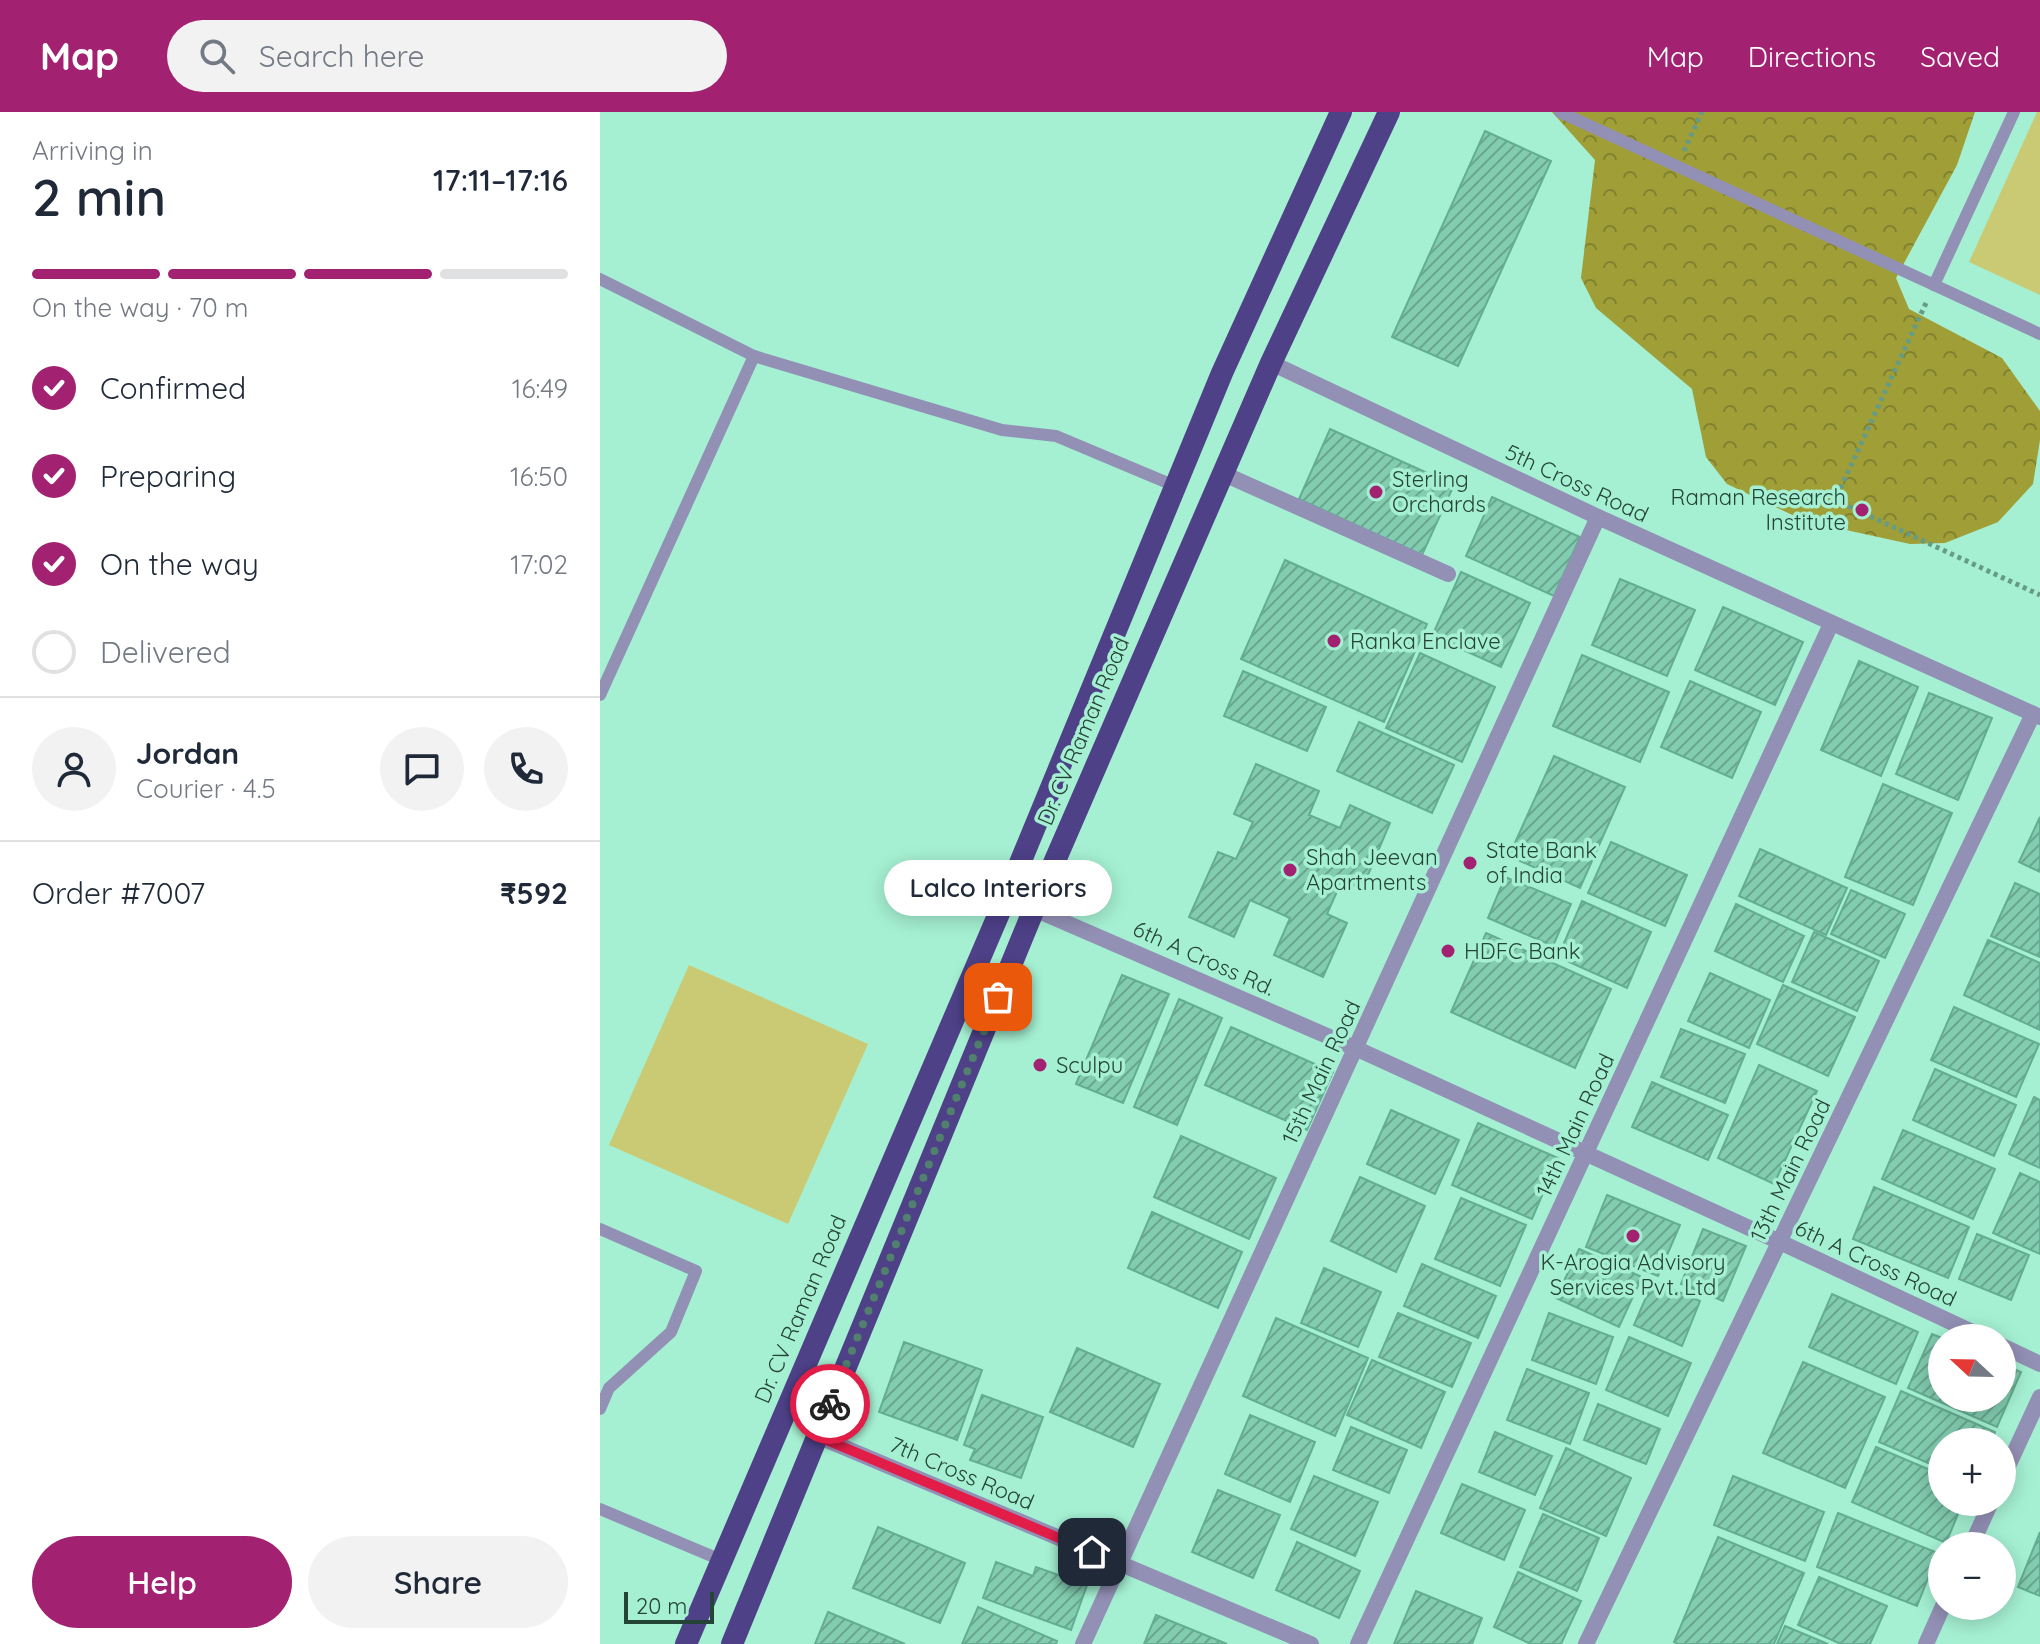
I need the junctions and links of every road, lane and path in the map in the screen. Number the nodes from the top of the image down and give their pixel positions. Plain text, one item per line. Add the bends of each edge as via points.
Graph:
1 (1341, 112) edge
2 (1389, 112) edge
3 (1560, 112) edge
4 (1702, 112) edge
5 (2014, 112) edge
6 (1677, 166) junction
7 (600, 279) edge
8 (1934, 285) junction
9 (2040, 334) edge
10 (754, 356) junction
11 (1271, 363) junction
12 (1224, 474) junction
13 (1175, 486) junction
14 (1598, 517) junction
15 (1448, 574) dead end
16 (2040, 595) edge
17 (1831, 624) junction
18 (600, 695) edge
19 (2036, 716) edge
20 (1034, 909) junction
21 (1355, 1048) junction
22 (1585, 1154) junction
23 (600, 1229) edge
24 (1780, 1242) junction
25 (1955, 1324) edge
26 (2016, 1353) edge
27 (2040, 1364) edge
28 (2040, 1397) edge
29 (600, 1409) edge
30 (817, 1436) junction
31 (2016, 1449) edge
32 (600, 1509) edge
33 (721, 1560) junction
34 (1120, 1563) junction
35 (1937, 1620) edge
36 (686, 1644) edge
37 (732, 1644) edge
38 (1083, 1644) edge
39 (1311, 1644) edge
40 (1358, 1644) edge
41 (1586, 1644) edge
42 (1926, 1644) edge

1 - 13 highway, Dr. CV Raman Road
2 - 11 highway, Dr. CV Raman Road
3 - 6 lane
4 - 6 path
5 - 8 lane
6 - 8 lane
7 - 10 lane
8 - 9 lane
8 - 16 path via 1835,500
10 - 13 lane via 1002,430 1056,436
10 - 18 lane
11 - 12 highway, Dr. CV Raman Road
11 - 14 street, 5th Cross Road
12 - 15 street
12 - 20 highway, Dr. CV Raman Road
13 - 33 highway, Dr. CV Raman Road via 1006,897
14 - 17 street, 5th Cross Road
14 - 21 street, 15th Main Road
17 - 19 street, 5th Cross Road
17 - 22 street, 14th Main Road
19 - 24 street, 13th Main Road
20 - 21 street, 6th A Cross Rd.
20 - 30 highway, Dr. CV Raman Road
21 - 22 street, 6th A Cross Road
21 - 34 street, 15th Main Road
22 - 24 street, 6th A Cross Road
22 - 40 street, 14th Main Road
23 - 29 lane via 696,1271 671,1332 609,1388
24 - 25 street, 6th A Cross Road
24 - 41 street, 13th Main Road
26 - 27 street
28 - 31 street
30 - 34 street, 7th Cross Road
30 - 37 highway, Dr. CV Raman Road
32 - 33 lane
33 - 36 highway, Dr. CV Raman Road
34 - 38 street, 15th Main Road
34 - 39 street, 7th Cross Road
35 - 42 street

